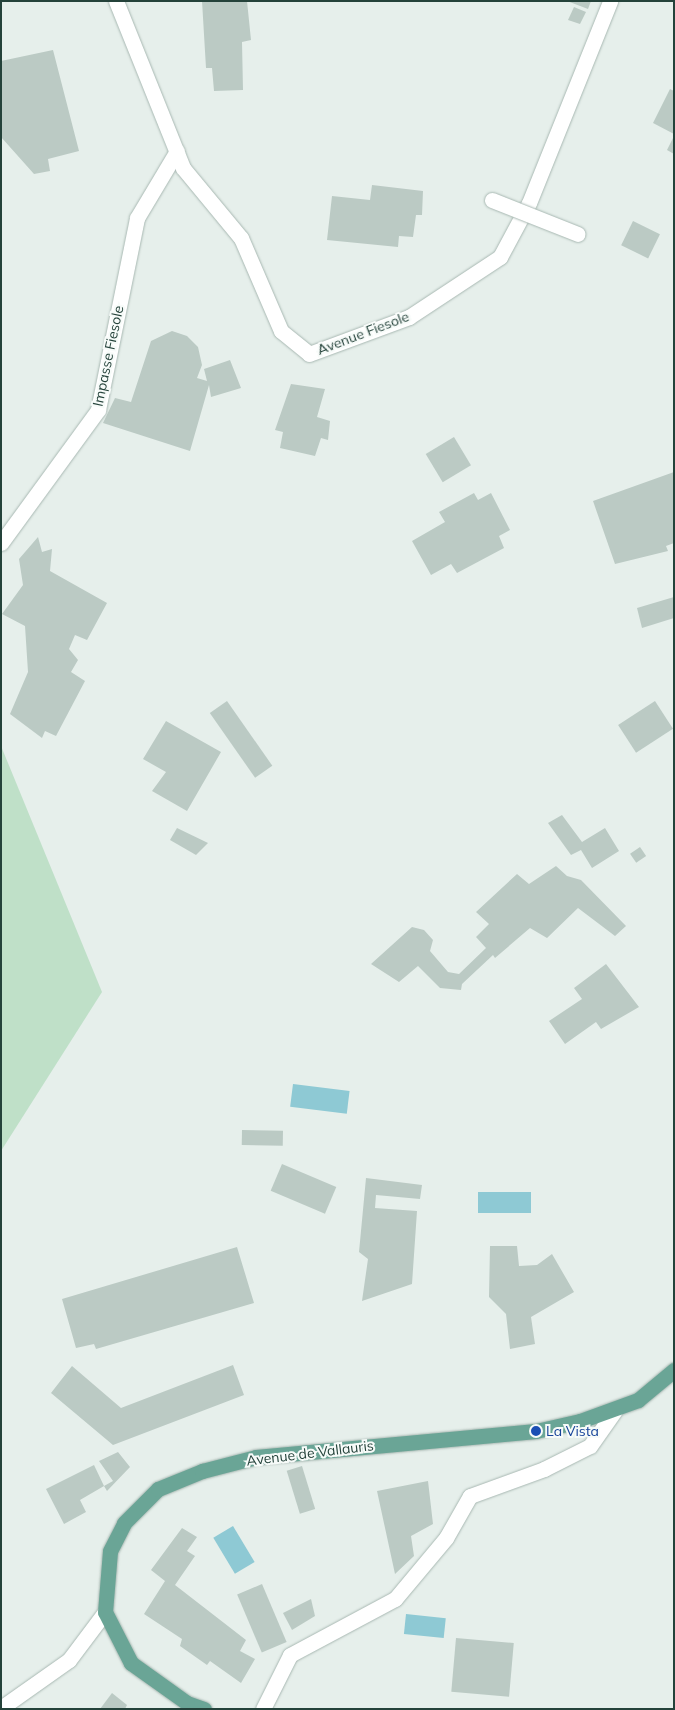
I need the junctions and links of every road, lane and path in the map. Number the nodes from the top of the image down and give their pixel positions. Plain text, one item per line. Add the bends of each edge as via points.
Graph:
1 (116, 1) edge
2 (610, 1) edge
3 (177, 152) junction
4 (492, 200) dead end
5 (578, 234) dead end
6 (1, 543) edge
7 (674, 1370) edge
8 (614, 1412) junction
9 (106, 1612) junction
10 (1, 1708) edge
11 (204, 1709) edge
12 (263, 1709) edge

1 - 3 street, Avenue Fiesole
2 - 3 street, Avenue Fiesole via 529,203 500,257 410,317 309,354 281,331 241,238 183,168
3 - 6 street, Impasse Fiesole via 138,218 98,410
4 - 5 street, bridge
7 - 8 main road, Avenue de Vallauris via 638,1400
8 - 9 main road, Avenue de Vallauris via 536,1431 308,1450 202,1471 158,1489 124,1523 110,1551
8 - 12 street via 590,1446 544,1469 470,1496 446,1538 395,1599 290,1655
9 - 10 street via 69,1660
9 - 11 main road, Avenue de Vallauris via 131,1663 187,1703

